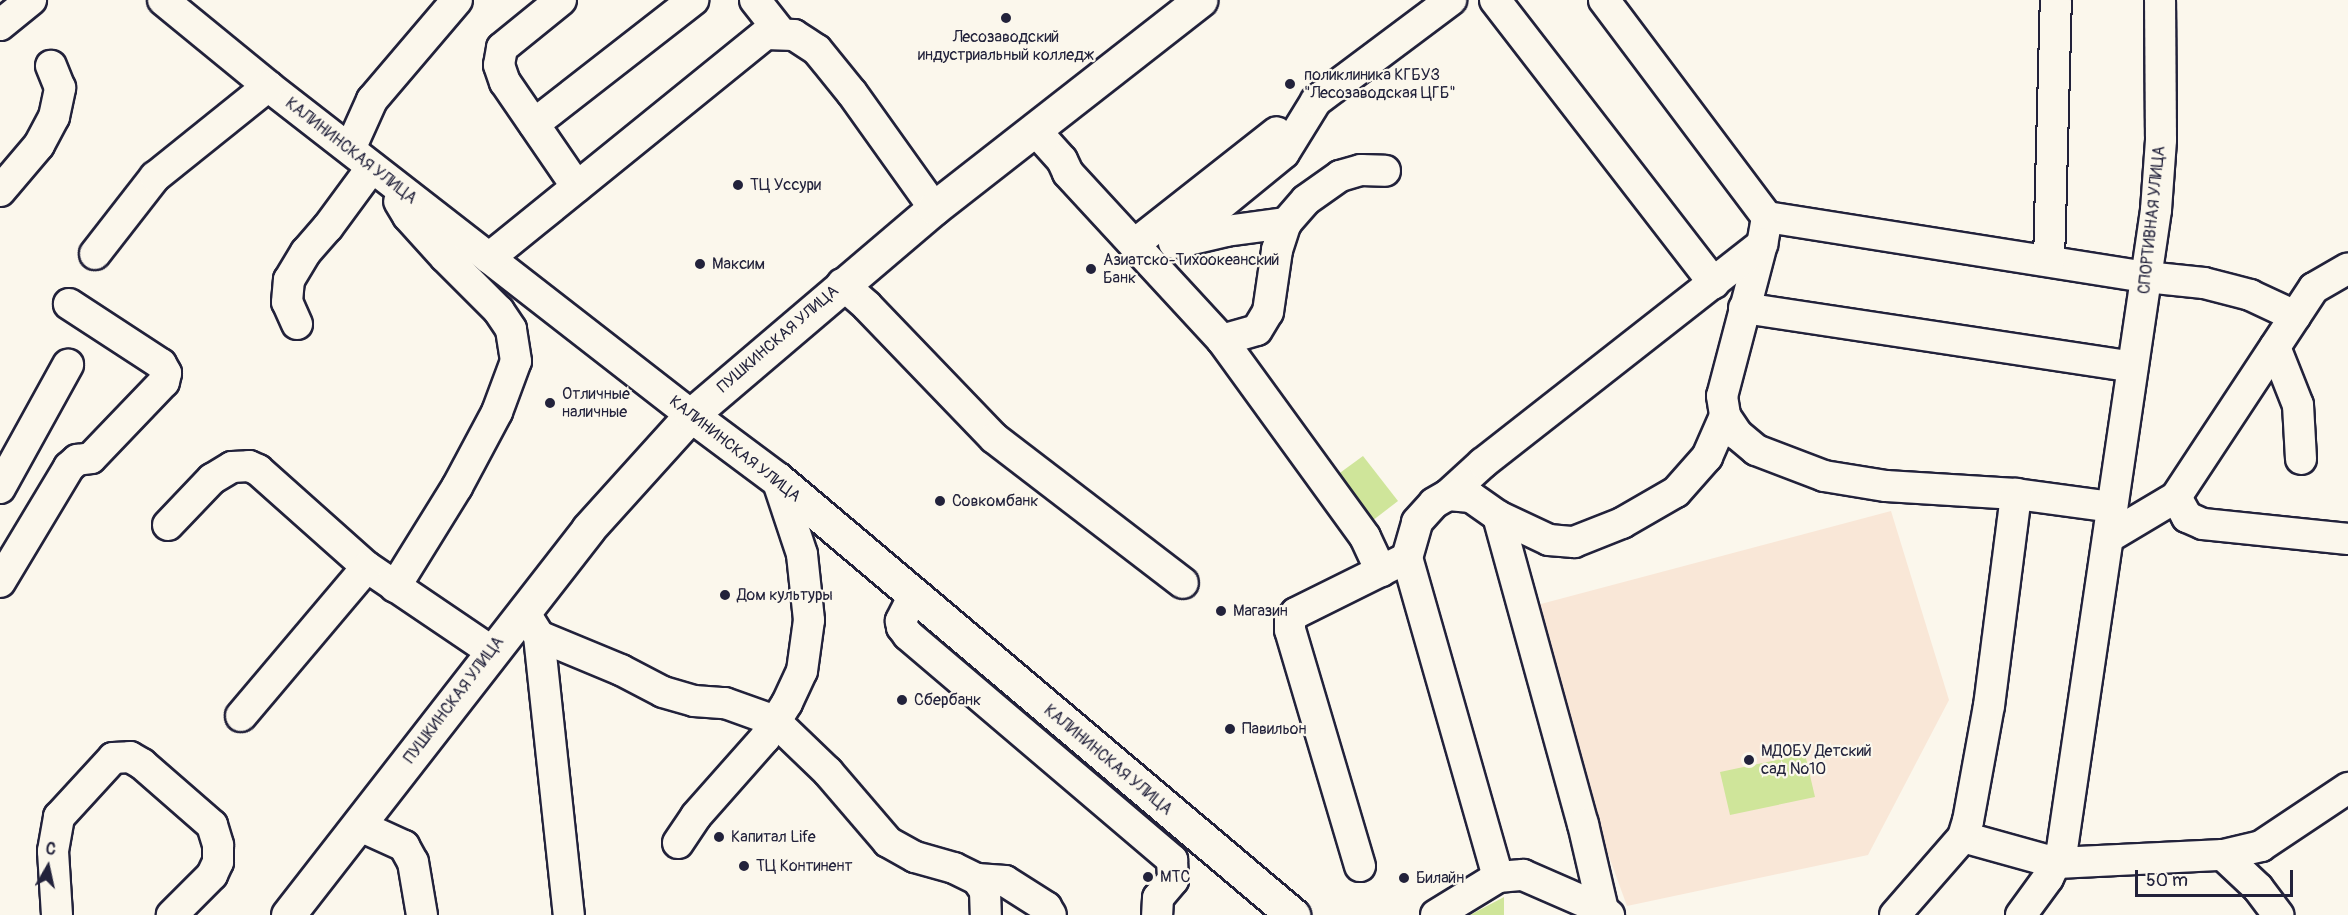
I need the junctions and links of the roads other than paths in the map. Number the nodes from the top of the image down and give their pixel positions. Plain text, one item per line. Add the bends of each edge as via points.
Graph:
1 (31, 0) edge
2 (163, 0) edge
3 (458, 0) edge
4 (561, 0) edge
5 (693, 0) edge
6 (755, 0) edge
7 (1200, 0) edge
8 (1451, 0) edge
9 (1495, 0) edge
10 (1604, 0) edge
11 (2056, 0) edge
12 (2160, 0) edge
13 (0, 25) edge
14 (781, 33) junction
15 (51, 66) dead end
16 (268, 86) junction
17 (1316, 101) junction
18 (534, 124) junction
19 (1035, 130) junction
20 (369, 165) junction
21 (1385, 171) dead end
22 (577, 186) junction
23 (0, 191) edge
24 (934, 208) junction
25 (1286, 223) junction
26 (1765, 230) junction
27 (1136, 243) junction
28 (1174, 243) junction
29 (95, 254) dead end
30 (489, 258) junction
31 (2049, 261) junction
32 (2348, 268) edge
33 (2146, 277) junction
34 (1714, 283) junction
35 (842, 284) junction
36 (69, 304) dead end
37 (1744, 308) junction
38 (2295, 316) junction
39 (297, 324) dead end
40 (1222, 340) junction
41 (2275, 347) junction
42 (68, 365) dead end
43 (2133, 367) junction
44 (691, 415) junction
45 (1725, 416) junction
46 (2301, 459) dead end
47 (777, 479) junction
48 (0, 488) edge
49 (2016, 494) junction
50 (1448, 495) junction
51 (2176, 497) junction
52 (2112, 507) junction
53 (1497, 516) junction
54 (168, 525) dead end
55 (2109, 537) junction
56 (2348, 539) edge
57 (1394, 564) junction
58 (367, 567) junction
59 (3, 572) edge
60 (1183, 583) dead end
61 (395, 587) junction
62 (913, 597) junction
63 (529, 626) junction
64 (491, 651) junction
65 (241, 716) dead end
66 (776, 721) junction
67 (2348, 788) edge
68 (358, 825) junction
69 (1963, 837) junction
70 (678, 843) dead end
71 (2223, 855) junction
72 (2057, 863) junction
73 (1360, 866) dead end
74 (1498, 877) junction
75 (977, 879) junction
76 (1606, 912) edge
77 (57, 915) edge
78 (172, 915) edge
79 (288, 915) edge
80 (422, 915) edge
81 (569, 915) edge
82 (986, 915) edge
83 (1051, 915) edge
84 (1157, 915) edge
85 (1293, 915) edge
86 (1436, 915) edge
87 (1895, 915) edge
88 (2021, 915) edge
89 (2278, 915) edge

1 - 13 street
2 - 16 street, КАЛИНИНСКАЯ УЛИЦА
3 - 20 street via 372,100
4 - 18 street via 501,48 498,56 505,82
5 - 18 street
6 - 14 street
7 - 19 main road, ПУШКИНСКАЯ УЛИЦА
8 - 17 street
9 - 34 street
10 - 26 street
11 - 31 street
12 - 33 street, СПОРТИВНАЯ УЛИЦА via 2161,140
14 - 22 street via 766,34
14 - 24 street via 794,35 817,50
15 - 23 street via 60,88 54,117 39,146
16 - 20 street, КАЛИНИНСКАЯ УЛИЦА
16 - 29 street via 155,177
17 - 27 street
17 - 28 street via 1284,153
18 - 22 street
19 - 24 main road, ПУШКИНСКАЯ УЛИЦА
19 - 27 street via 1068,172
20 - 30 street, КАЛИНИНСКАЯ УЛИЦА
20 - 39 street via 289,280 287,302
20 - 61 street via 408,216 499,311 511,329 516,361 497,412 457,487
21 - 25 street via 1361,170 1340,177 1306,200
22 - 30 street
24 - 35 main road, ПУШКИНСКАЯ УЛИЦА
25 - 28 street
25 - 40 street via 1277,250 1268,312 1257,330
26 - 31 street
26 - 34 street
26 - 37 street
27 - 28 street
27 - 40 street
30 - 44 street, КАЛИНИНСКАЯ УЛИЦА
31 - 33 street
32 - 38 street via 2314,288
33 - 38 street via 2235,290
33 - 43 street, СПОРТИВНАЯ УЛИЦА
34 - 50 street via 1483,463
35 - 44 main road, ПУШКИНСКАЯ УЛИЦА
35 - 60 street via 994,438
36 - 59 street via 161,364 166,373 164,382 91,458 77,460 69,467
37 - 43 street
37 - 45 street via 1722,396
38 - 41 street
40 - 57 street via 1365,537
41 - 46 street via 2298,405
41 - 51 street
42 - 48 street
43 - 52 street, СПОРТИВНАЯ УЛИЦА
44 - 47 main road, КАЛИНИНСКАЯ УЛИЦА
44 - 63 main road, ПУШКИНСКАЯ УЛИЦА via 588,529
45 - 49 street via 1737,434 1756,450 1824,476 1886,486
45 - 53 street via 1707,457 1676,492 1622,523 1575,542 1549,540
47 - 62 main road, КАЛИНИНСКАЯ УЛИЦА
47 - 66 street via 802,554 809,620 802,671
49 - 52 street
49 - 69 street via 1989,706
50 - 53 street via 1471,497
50 - 57 street via 1434,502 1417,522
51 - 55 street
51 - 56 street via 2187,517 2203,524
52 - 55 street, СПОРТИВНАЯ УЛИЦА
53 - 76 street
54 - 58 street via 212,479 232,467 249,466
55 - 72 street, СПОРТИВНАЯ УЛИЦА
57 - 73 street via 1296,613 1290,620
57 - 74 street
58 - 61 street
58 - 65 street
61 - 64 street
62 - 84 street via 901,621 908,635 1172,860 1173,880 1158,897
62 - 85 main road, КАЛИНИНСКАЯ УЛИЦА
63 - 64 main road, ПУШКИНСКАЯ УЛИЦА
63 - 66 street via 663,692 694,701 725,703
63 - 81 street
64 - 68 main road, ПУШКИНСКАЯ УЛИЦА
66 - 70 street
66 - 75 street via 828,772 888,842 915,857
67 - 71 street via 2261,846
68 - 79 main road, ПУШКИНСКАЯ УЛИЦА
68 - 80 street via 404,846 413,862
69 - 72 street
69 - 87 street
71 - 72 street
71 - 89 street via 2258,888
72 - 88 street
74 - 76 street via 1523,875
74 - 86 street
75 - 82 street via 985,891
75 - 83 street via 1005,881 1046,907
77 - 78 street via 53,851 59,817 113,758 130,757 212,825 218,845 218,862 212,875

